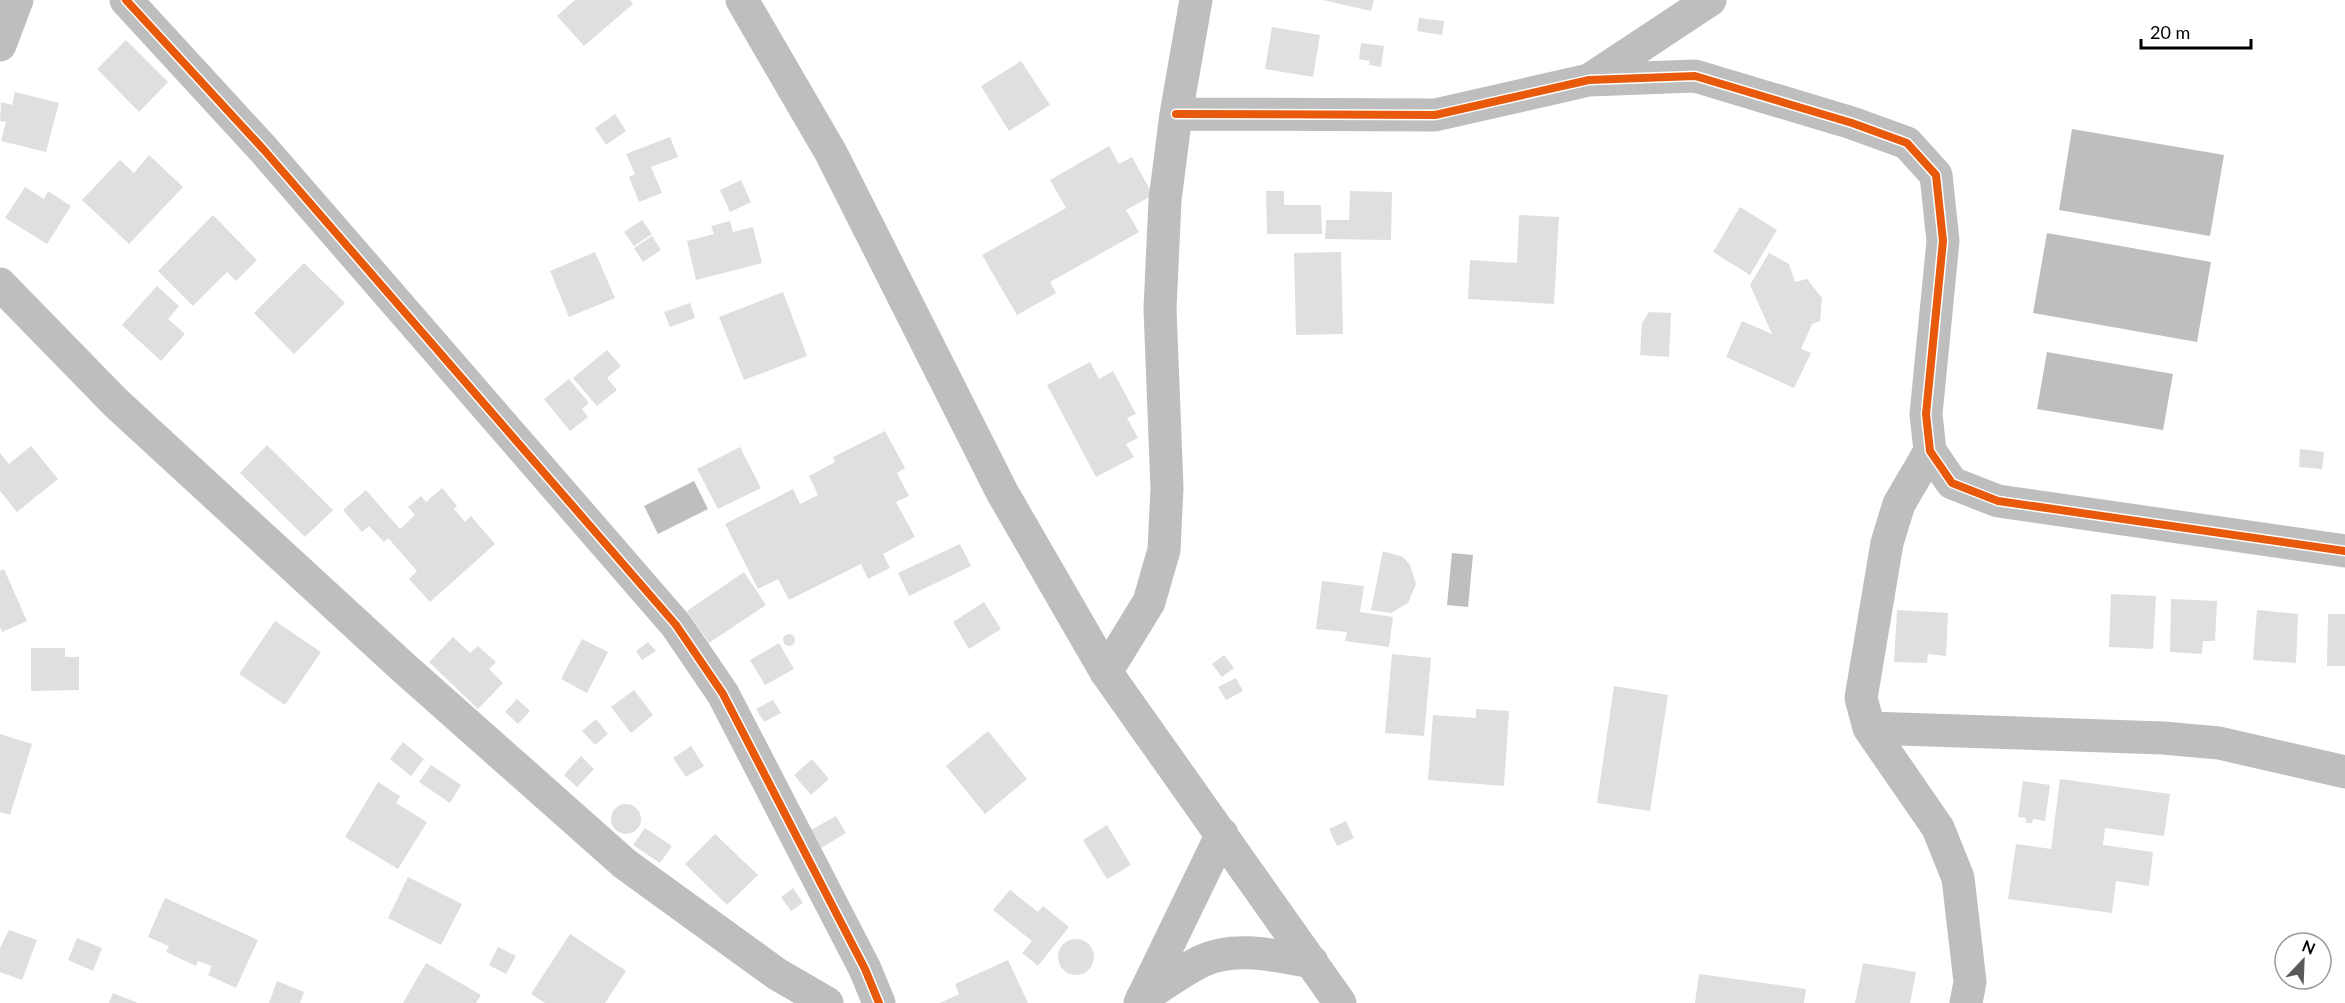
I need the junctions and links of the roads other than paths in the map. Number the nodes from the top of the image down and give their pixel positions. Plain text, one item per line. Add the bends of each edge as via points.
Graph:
1 (17, 0) edge
2 (126, 0) edge
3 (742, 0) edge
4 (1196, 0) edge
5 (1710, 0) edge
6 (0, 45) edge
7 (1589, 80) junction
8 (1176, 114) junction
9 (0, 284) edge
10 (1930, 451) junction
11 (2345, 551) edge
12 (1106, 672) junction
13 (1869, 728) junction
14 (2345, 772) edge
15 (1222, 834) junction
16 (1312, 962) junction
17 (1141, 1000) edge
18 (827, 1003) edge
19 (879, 1003) edge
20 (1340, 1003) edge
21 (1966, 1003) edge

1 - 6 street
2 - 19 street via 324,219 676,625 723,694
3 - 12 street via 831,153 1002,492
4 - 8 street
5 - 7 street
7 - 8 street via 1435,115
7 - 10 street via 1695,76 1907,143 1936,175 1943,241 1926,414
8 - 12 street via 1165,200 1160,309 1167,488 1164,550 1149,602
9 - 18 street via 116,404 625,864 777,974
10 - 11 street via 1953,483 1998,501
10 - 13 street via 1899,504 1887,543 1861,698
12 - 15 street
13 - 14 street via 2218,743
13 - 21 street via 1938,828 1958,878 1970,982
15 - 16 street
15 - 17 street
16 - 17 street via 1257,953 1222,955 1202,961
16 - 20 street

